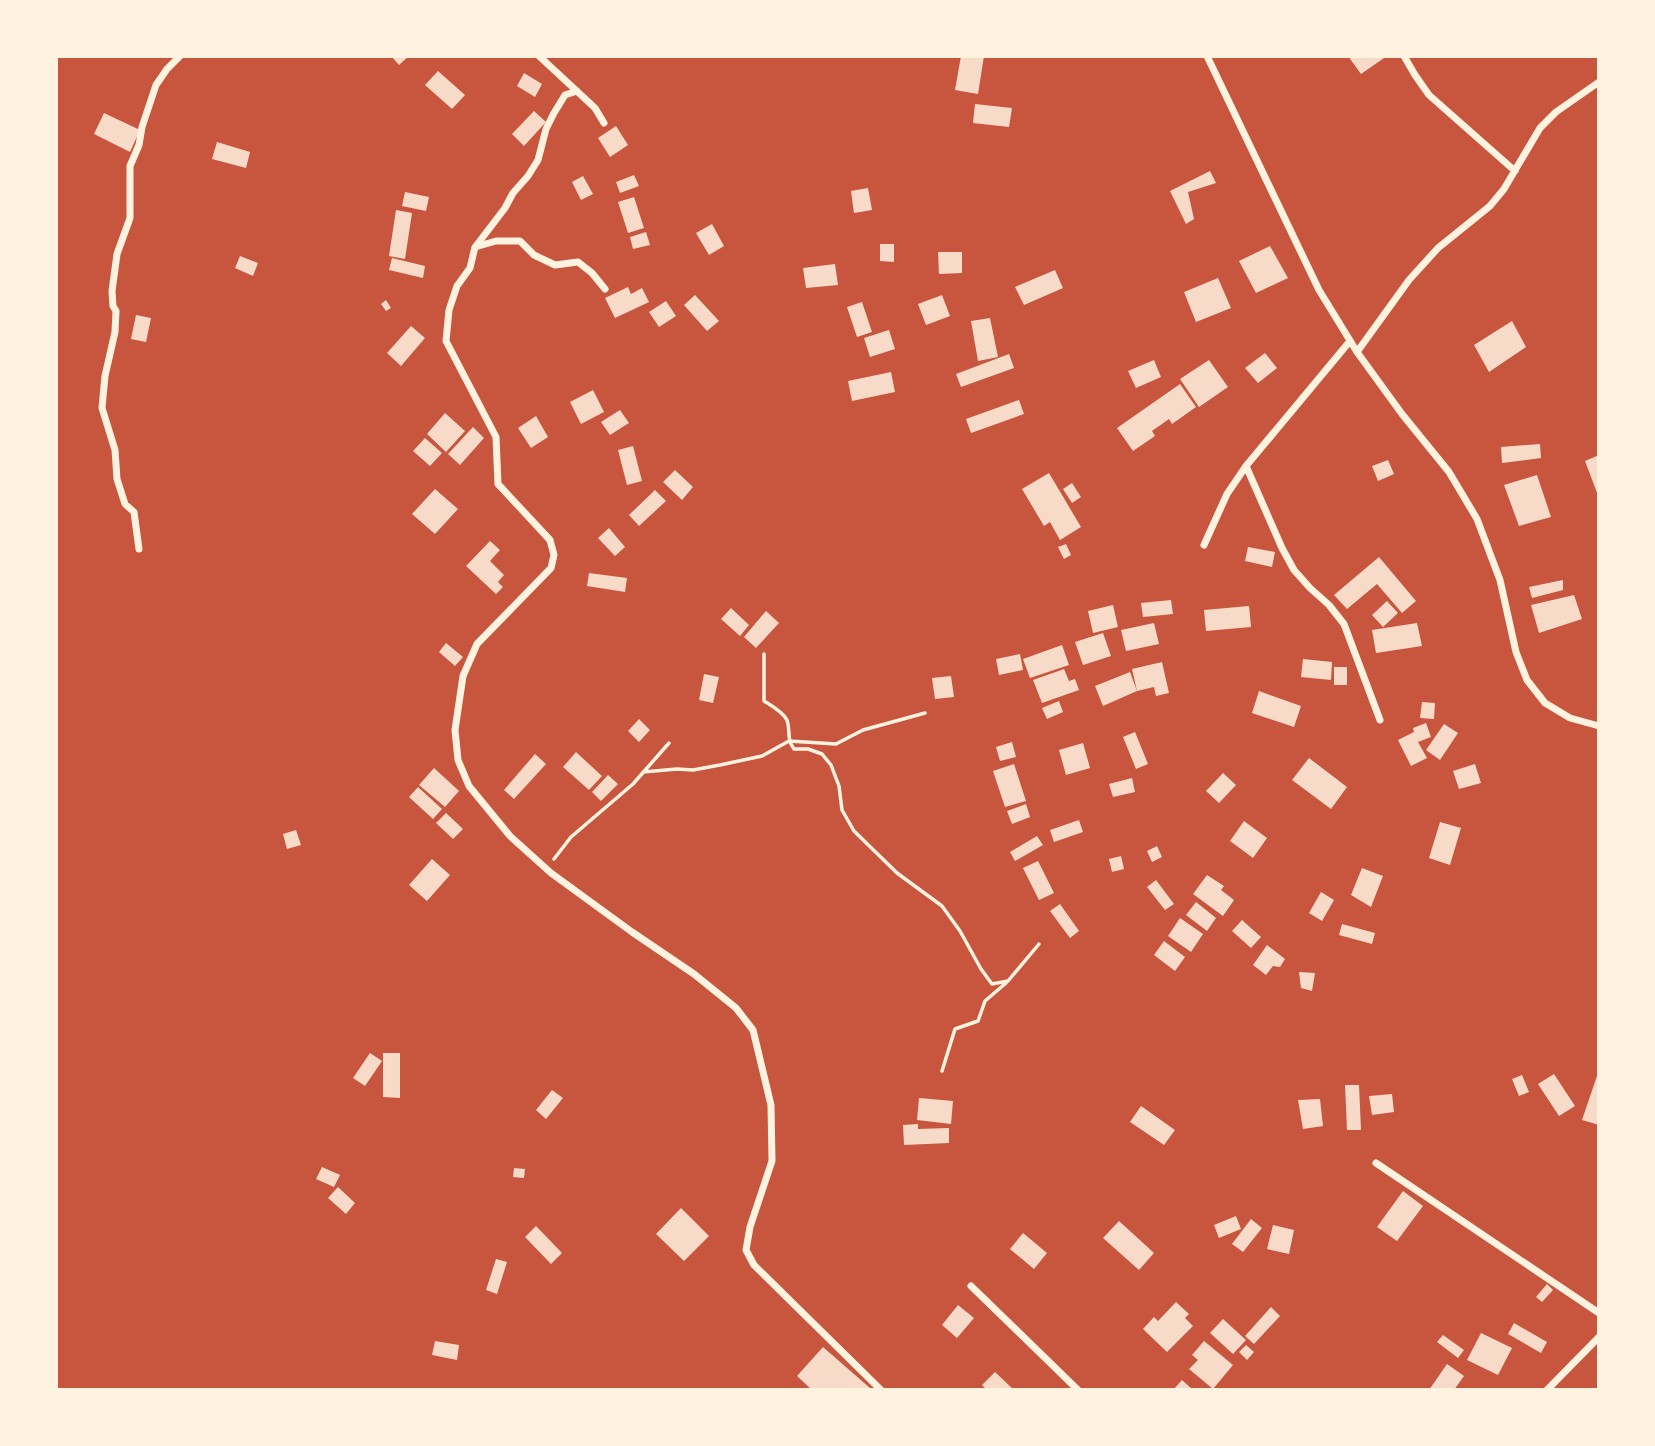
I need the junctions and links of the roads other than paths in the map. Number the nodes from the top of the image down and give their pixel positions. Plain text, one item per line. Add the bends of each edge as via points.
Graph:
1 (180, 56) edge
2 (539, 56) edge
3 (1207, 56) edge
4 (1404, 56) edge
5 (1599, 82) edge
6 (578, 91) junction
7 (604, 123) dead end
8 (1515, 171) junction
9 (475, 247) junction
10 (606, 289) dead end
11 (1350, 341) junction
12 (1357, 352) junction
13 (1246, 466) junction
14 (1204, 545) dead end
15 (139, 549) dead end
16 (1380, 720) dead end
17 (1599, 726) edge
18 (1376, 1163) dead end
19 (971, 1286) dead end
20 (1599, 1313) edge
21 (1599, 1337) edge
22 (881, 1390) edge
23 (1078, 1390) edge
24 (1547, 1390) edge

1 - 15 street via 156,85 130,166 130,218 117,254 112,291 115,332 102,408 115,450 117,479 125,504 134,512
2 - 6 street
3 - 11 street via 1319,290
4 - 8 street via 1429,95
5 - 8 street via 1539,128
6 - 7 street
6 - 9 street via 565,95 546,130 538,160
8 - 12 street via 1490,206 1438,248 1409,280
9 - 10 street via 520,241 555,265 578,262
9 - 22 street via 449,310 446,341 496,437 498,484 550,540 554,555 551,568 477,644 463,676 454,730 458,760 469,786 510,836 546,869 694,974 736,1008 753,1030 771,1105 772,1161 746,1250 754,1265
11 - 12 street
11 - 13 street
12 - 17 street via 1449,472 1477,519 1500,580 1527,680 1545,703 1570,718
13 - 14 street via 1227,494
13 - 16 street via 1294,570 1344,624
18 - 20 street
19 - 23 street
21 - 24 street

